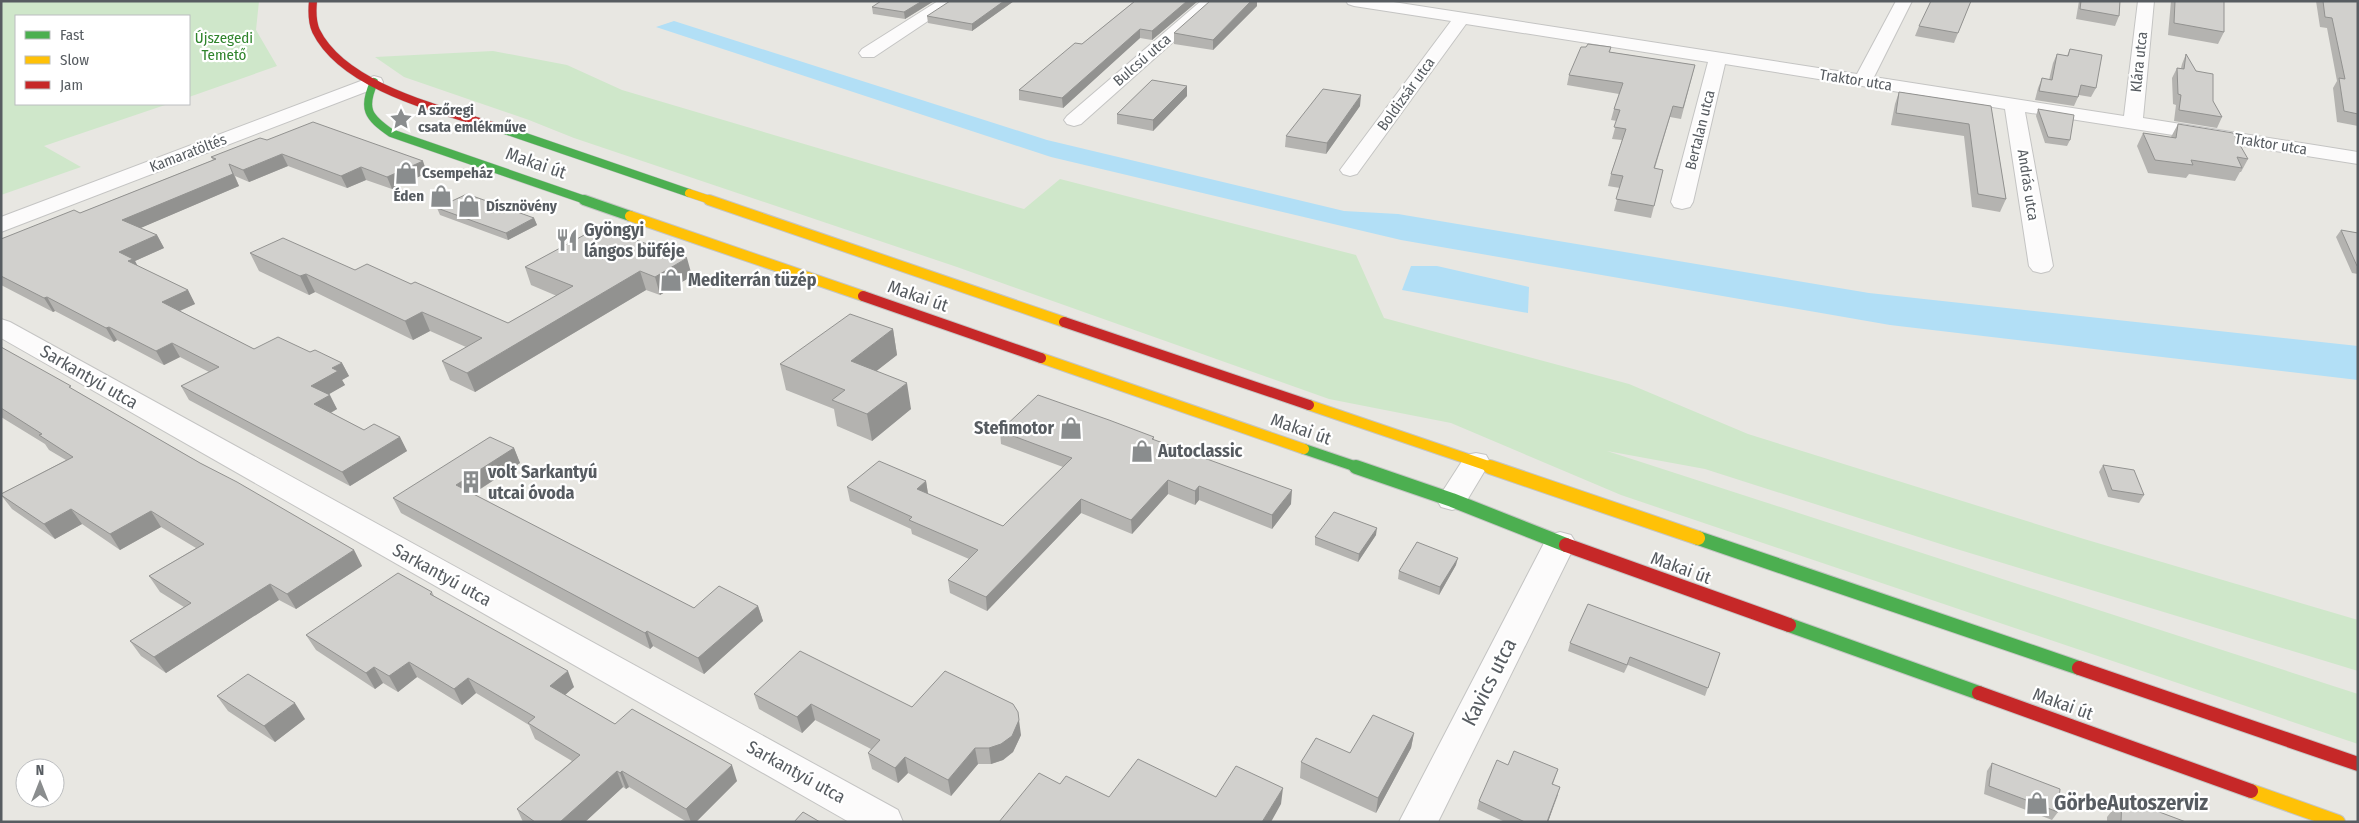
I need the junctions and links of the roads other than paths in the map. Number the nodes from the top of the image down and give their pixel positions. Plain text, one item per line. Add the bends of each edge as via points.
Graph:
1 (313, 1) edge
2 (950, 1) edge
3 (1210, 1) edge
4 (1354, 1) edge
5 (1904, 1) edge
6 (2146, 1) edge
7 (1471, 15) junction
8 (868, 53) dead end
9 (1718, 58) junction
10 (1863, 81) junction
11 (374, 82) junction
12 (2014, 105) junction
13 (1074, 120) dead end
14 (2133, 123) junction
15 (2355, 162) edge
16 (1350, 170) dead end
17 (1682, 202) dead end
18 (1, 225) edge
19 (2041, 266) dead end
20 (1, 327) edge
21 (1476, 462) junction
22 (1452, 500) junction
23 (1560, 543) junction
24 (2358, 764) edge
25 (884, 822) edge
26 (1418, 822) edge
27 (2338, 822) edge

1 - 11 main road via 312,17 320,39 340,61
2 - 8 street
3 - 13 street, Bulcsú utca
4 - 7 street, Traktor utca
5 - 10 street
6 - 14 street, Klára utca
7 - 9 street, Traktor utca
7 - 16 street, Boldizsár utca
9 - 10 street, Traktor utca
9 - 17 street, Bertalan utca
10 - 12 street, Traktor utca
11 - 18 street, Kamaratöltés
11 - 21 main road, Makai út via 393,92
11 - 22 main road, Makai út via 366,98 366,110 374,122 391,132
12 - 14 street, Traktor utca
12 - 19 street, András utca
14 - 15 street, Traktor utca
20 - 25 street, Sarkantyú utca
21 - 22 street
21 - 24 main road, Makai út
22 - 23 main road, Makai út
23 - 26 street, Kavics utca
23 - 27 main road, Makai út

